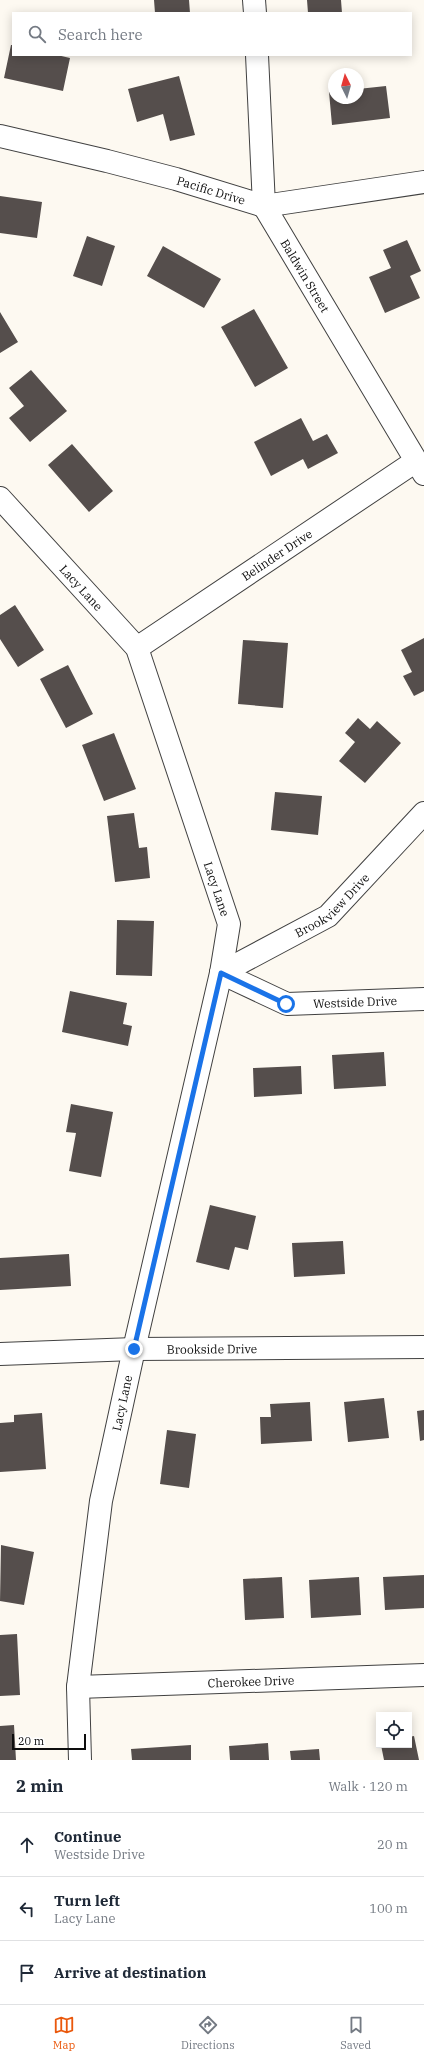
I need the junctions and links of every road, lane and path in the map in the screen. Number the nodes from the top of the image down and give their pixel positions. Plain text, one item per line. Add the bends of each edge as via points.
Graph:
1 (254, 0) edge
2 (254, 12) edge
3 (256, 56) edge
4 (0, 136) edge
5 (424, 182) edge
6 (264, 206) junction
7 (420, 467) edge
8 (0, 498) edge
9 (137, 648) junction
10 (424, 813) edge
11 (221, 973) junction
12 (424, 999) edge
13 (424, 1347) edge
14 (134, 1349) junction
15 (0, 1354) edge
16 (424, 1675) edge
17 (78, 1687) junction
18 (80, 1760) edge

1 - 2 street
3 - 6 street, Baldwin Street
4 - 6 street, Pacific Drive via 176,179
5 - 6 street, Pacific Drive
6 - 7 street, Baldwin Street
7 - 9 street, Belinder Drive
8 - 9 street, Lacy Lane
9 - 11 street, Lacy Lane via 229,924
10 - 11 street, Brookview Drive via 328,916
11 - 12 street, Westside Drive via 286,1004
11 - 14 street, Lacy Lane
13 - 14 street, Brookside Drive
14 - 15 street, Brookside Drive
14 - 17 street, Lacy Lane via 101,1501
16 - 17 street, Cherokee Drive
17 - 18 street, Lacy Lane

